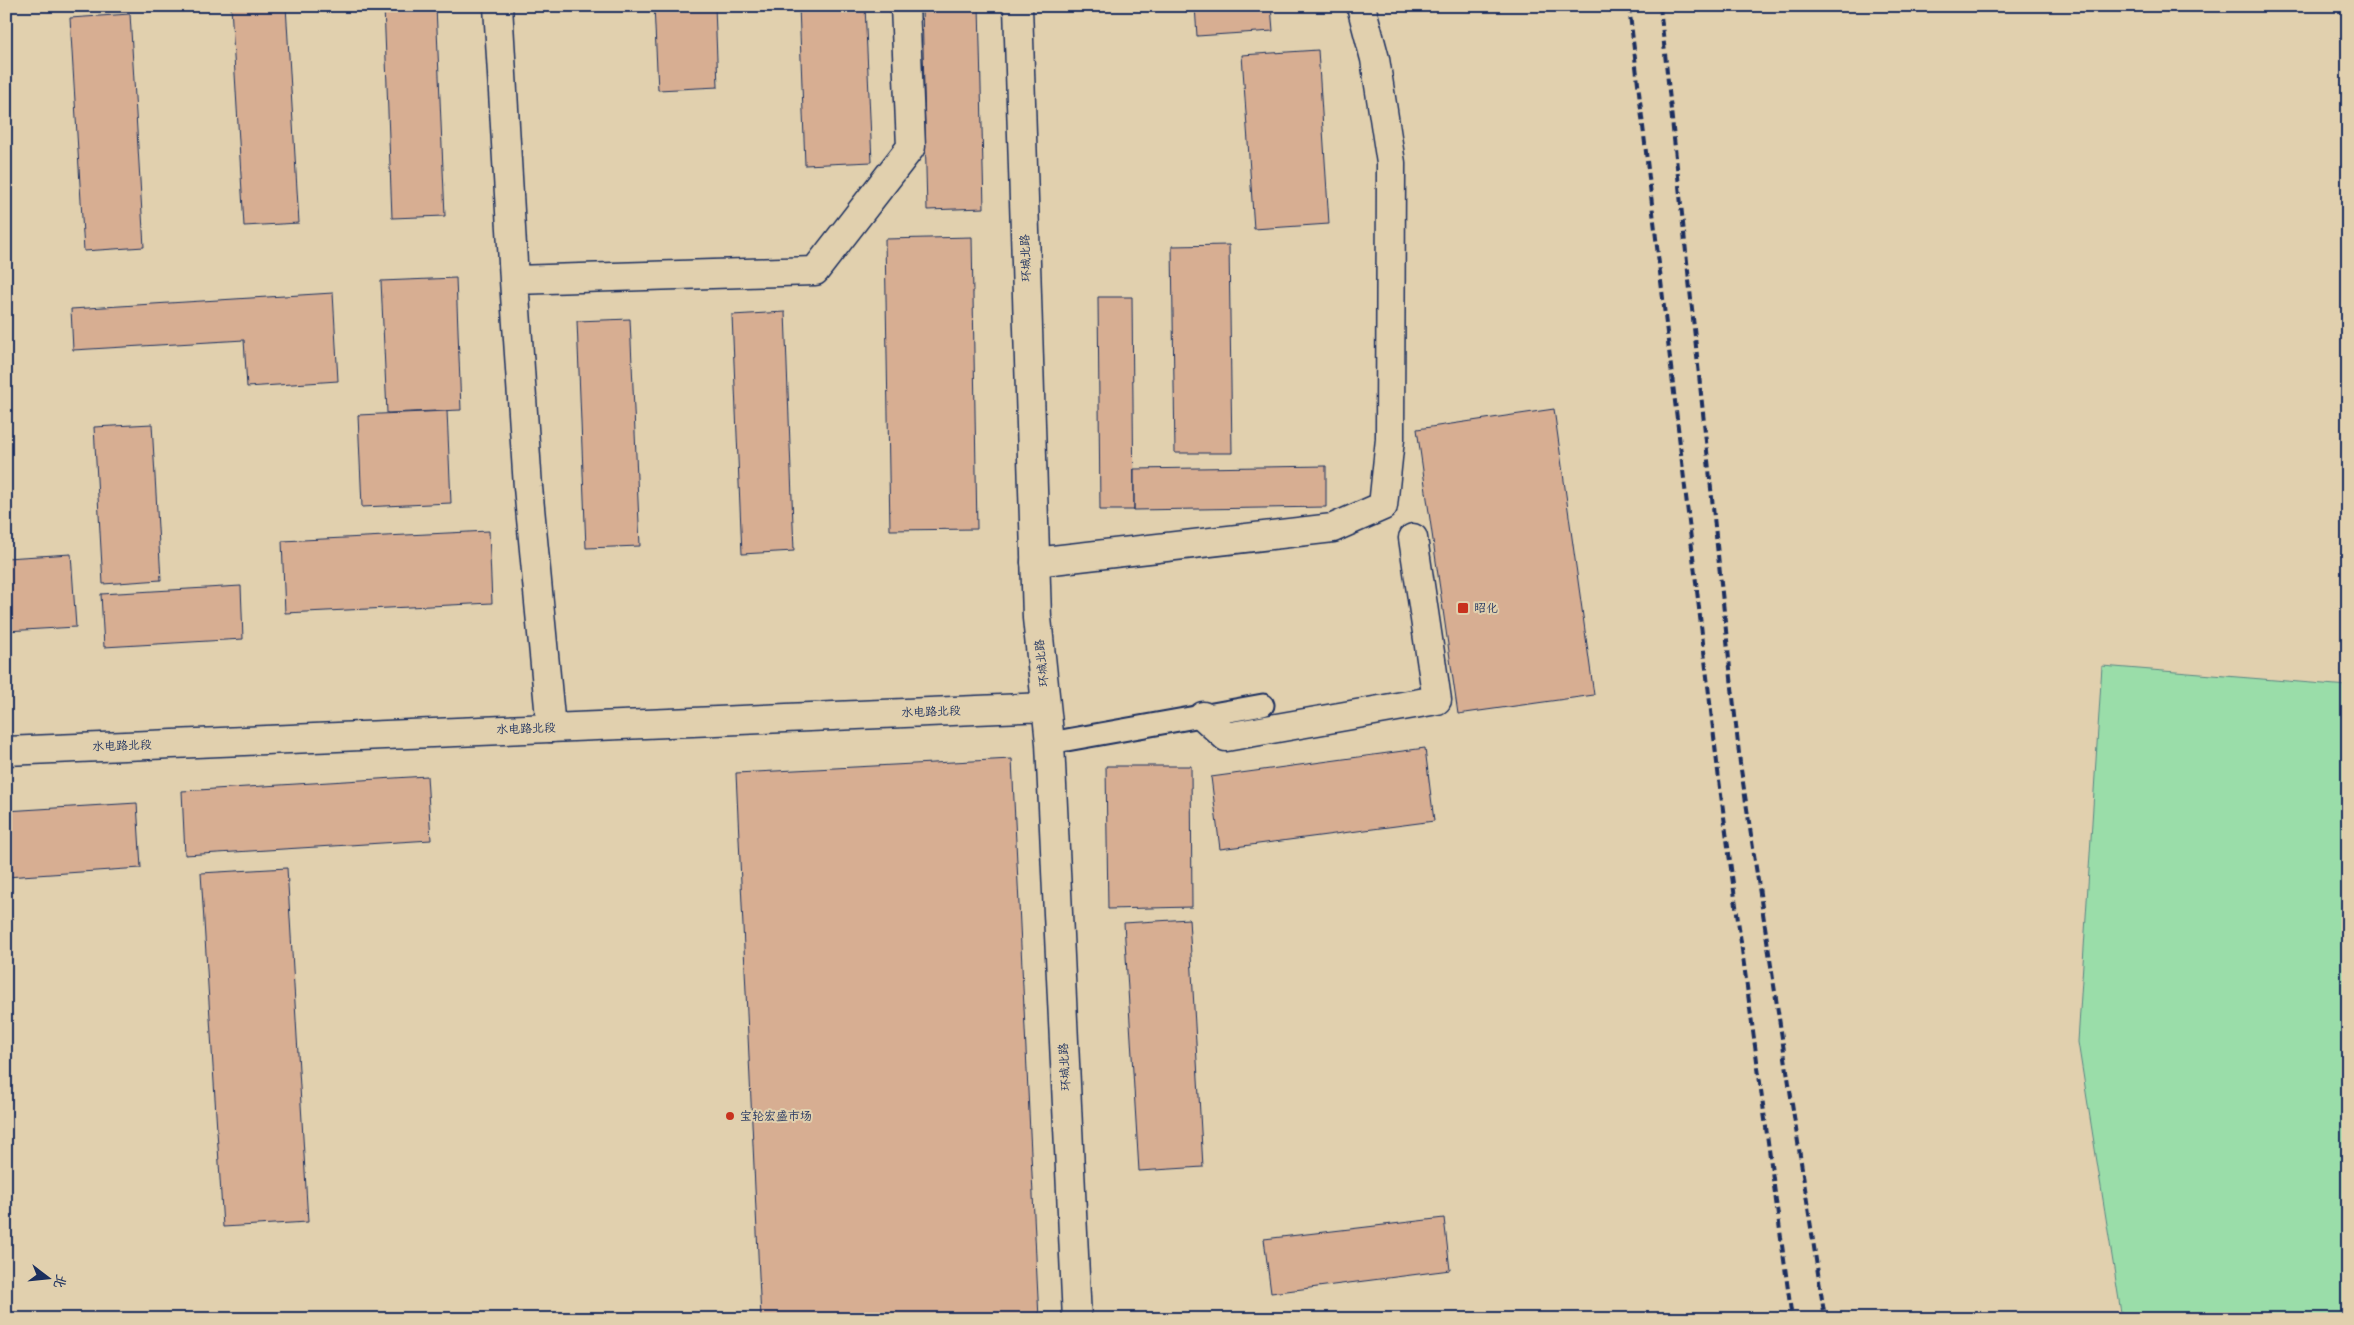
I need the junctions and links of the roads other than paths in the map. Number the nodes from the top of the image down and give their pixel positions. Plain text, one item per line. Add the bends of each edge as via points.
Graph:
1 (498, 6) edge
2 (905, 6) edge
3 (1018, 6) edge
4 (1361, 6) edge
5 (514, 280) junction
6 (1413, 538) dead end
7 (1035, 562) junction
8 (1263, 705) dead end
9 (1046, 707) junction
10 (1203, 716) junction
11 (551, 728) junction
12 (1050, 743) junction
13 (6, 752) edge
14 (1077, 1319) edge

1 - 5 street
2 - 5 street via 911,147 816,271
3 - 7 street, 环城北路
4 - 7 street via 1375,59 1391,163 1390,439 1383,506 1333,528
5 - 11 street via 528,487
6 - 10 street via 1437,700 1226,737
7 - 9 street, 环城北路
8 - 10 lane
9 - 11 street, 水电路北段
9 - 12 street, 环城北路
10 - 12 lane
11 - 13 street, 水电路北段
12 - 14 street, 环城北路

